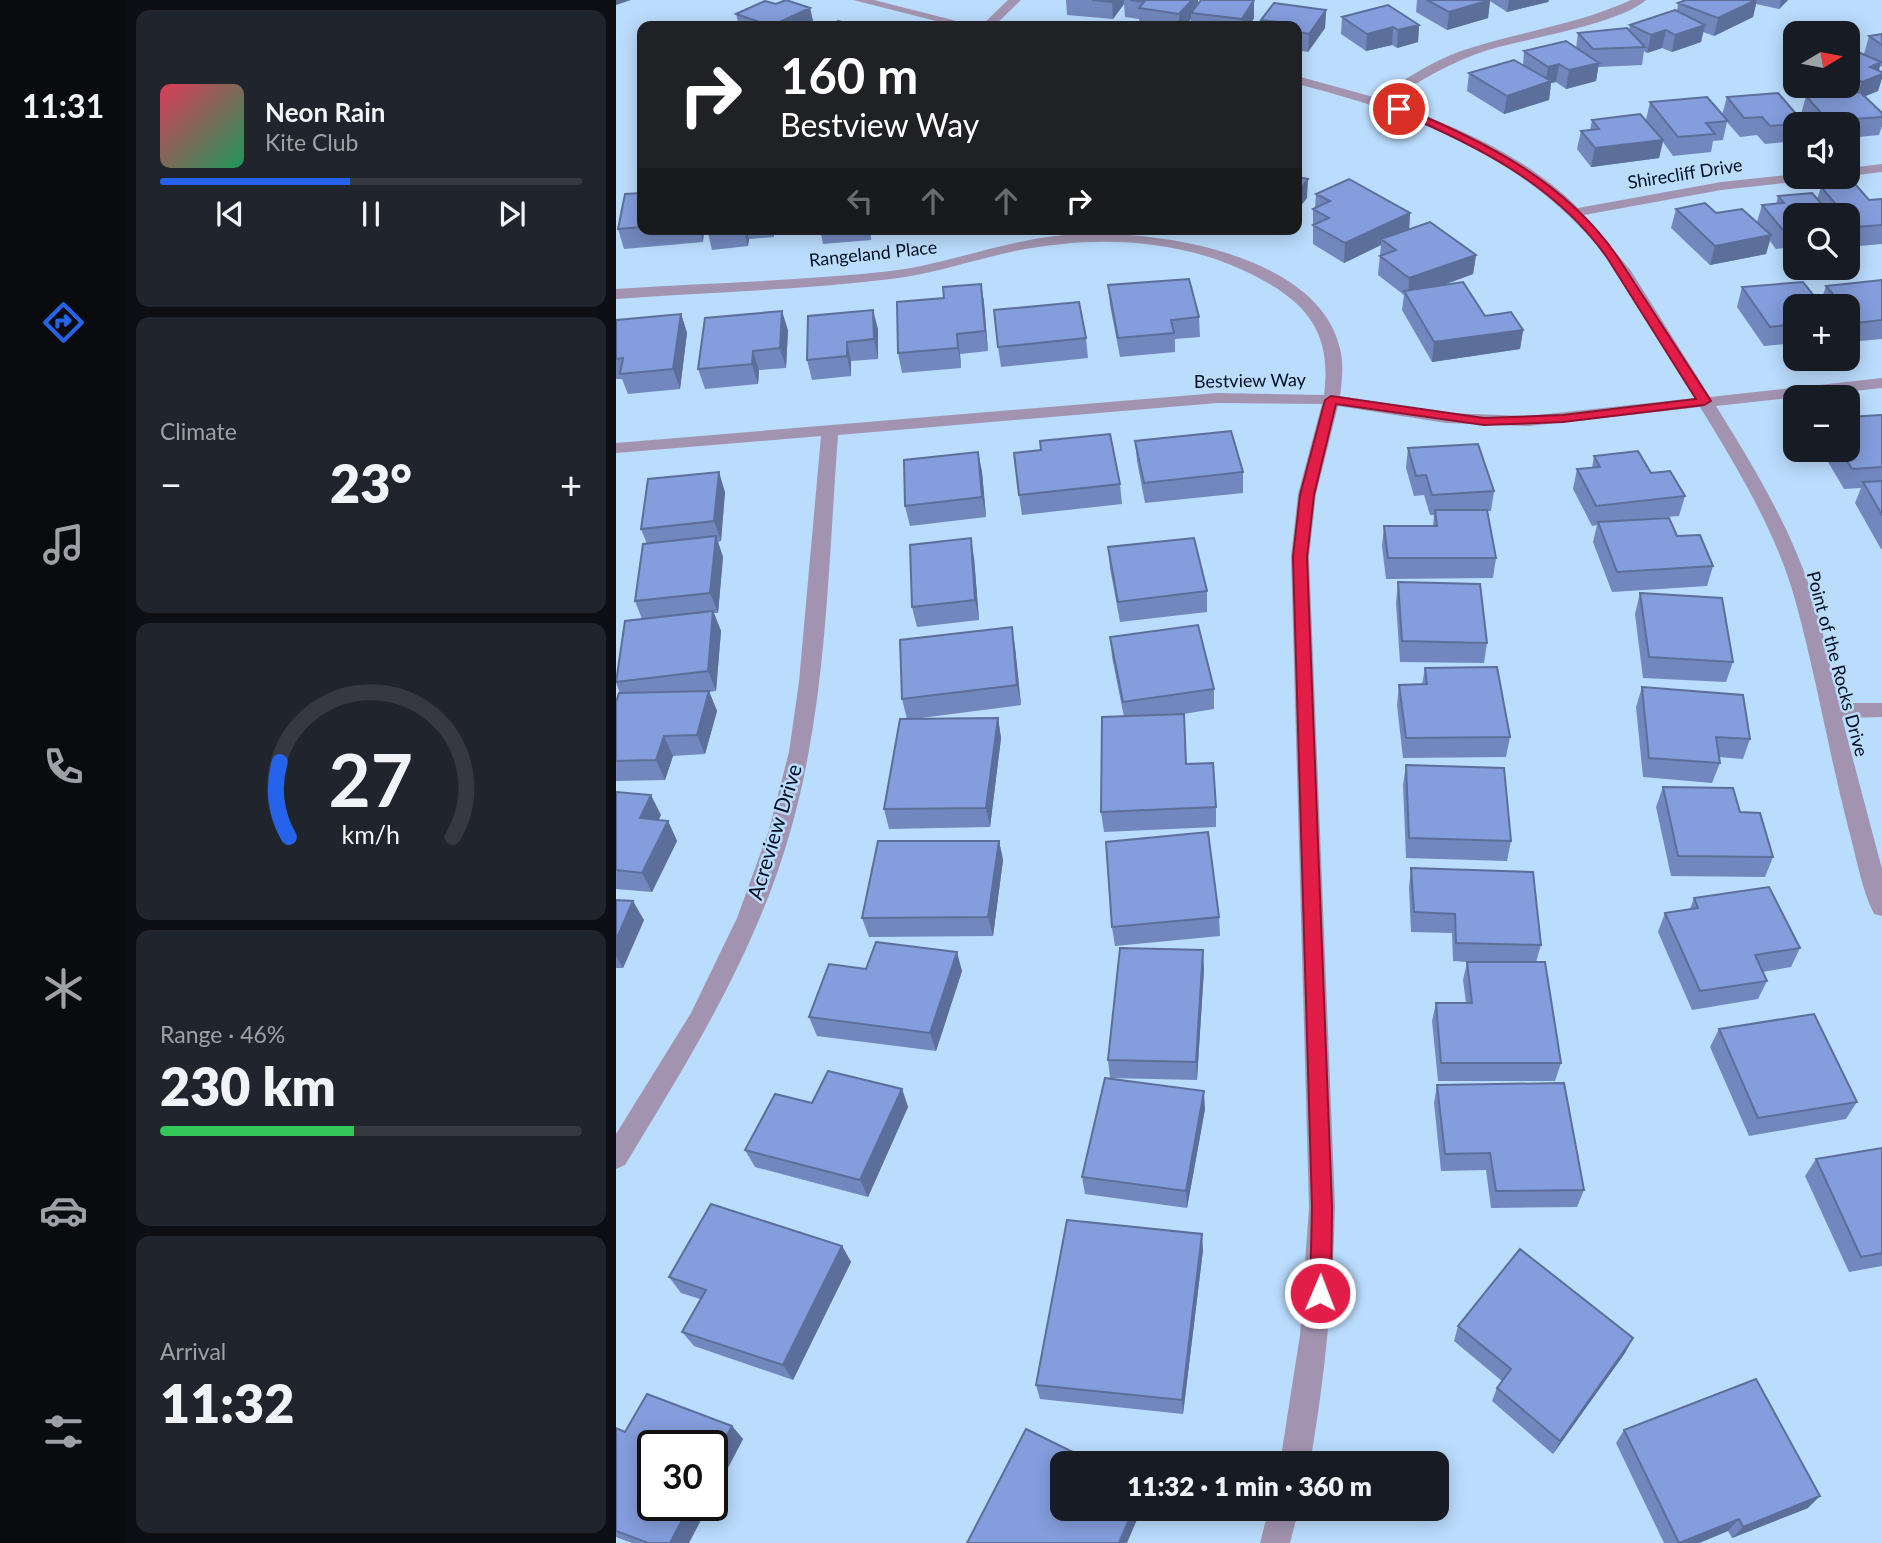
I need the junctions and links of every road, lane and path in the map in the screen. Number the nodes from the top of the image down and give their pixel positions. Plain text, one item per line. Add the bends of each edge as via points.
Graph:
1 (859, 0) edge
2 (1015, 0) edge
3 (1640, 0) edge
4 (949, 21) edge
5 (992, 21) edge
6 (1302, 81) edge
7 (1380, 102) junction
8 (1882, 168) edge
9 (1860, 171) edge
10 (1783, 179) edge
11 (1575, 213) junction
12 (616, 294) edge
13 (1882, 383) edge
14 (1331, 400) junction
15 (1704, 401) junction
16 (830, 431) junction
17 (616, 448) edge
18 (1830, 710) junction
19 (1882, 710) edge
20 (1882, 907) edge
21 (616, 1157) edge
22 (1297, 1451) edge
23 (1281, 1521) edge
24 (1275, 1543) edge

1 - 4 street
2 - 5 street
3 - 7 street via 1443,62
6 - 7 street, Point of the Rocks Drive
7 - 11 street, Point of the Rocks Drive via 1493,153
8 - 9 street
10 - 11 street, Shirecliff Drive
11 - 15 street, Point of the Rocks Drive via 1614,259
12 - 14 street, Rangeland Place via 891,275 1058,239 1148,240 1227,256 1292,290 1328,335 1334,358
13 - 15 street, Bestview Way
14 - 15 street, Bestview Way via 1484,421 1563,418
14 - 16 street, Bestview Way via 1217,398
14 - 22 street, Rangeland Place via 1307,495 1300,557 1322,1207 1318,1320
15 - 18 street, Point of the Rocks Drive via 1780,534 1802,591
16 - 17 street, Bestview Way
16 - 21 street, Acreview Drive via 809,682 799,752 780,830 748,918 700,1020
18 - 19 street
18 - 20 street, Point of the Rocks Drive
23 - 24 street

